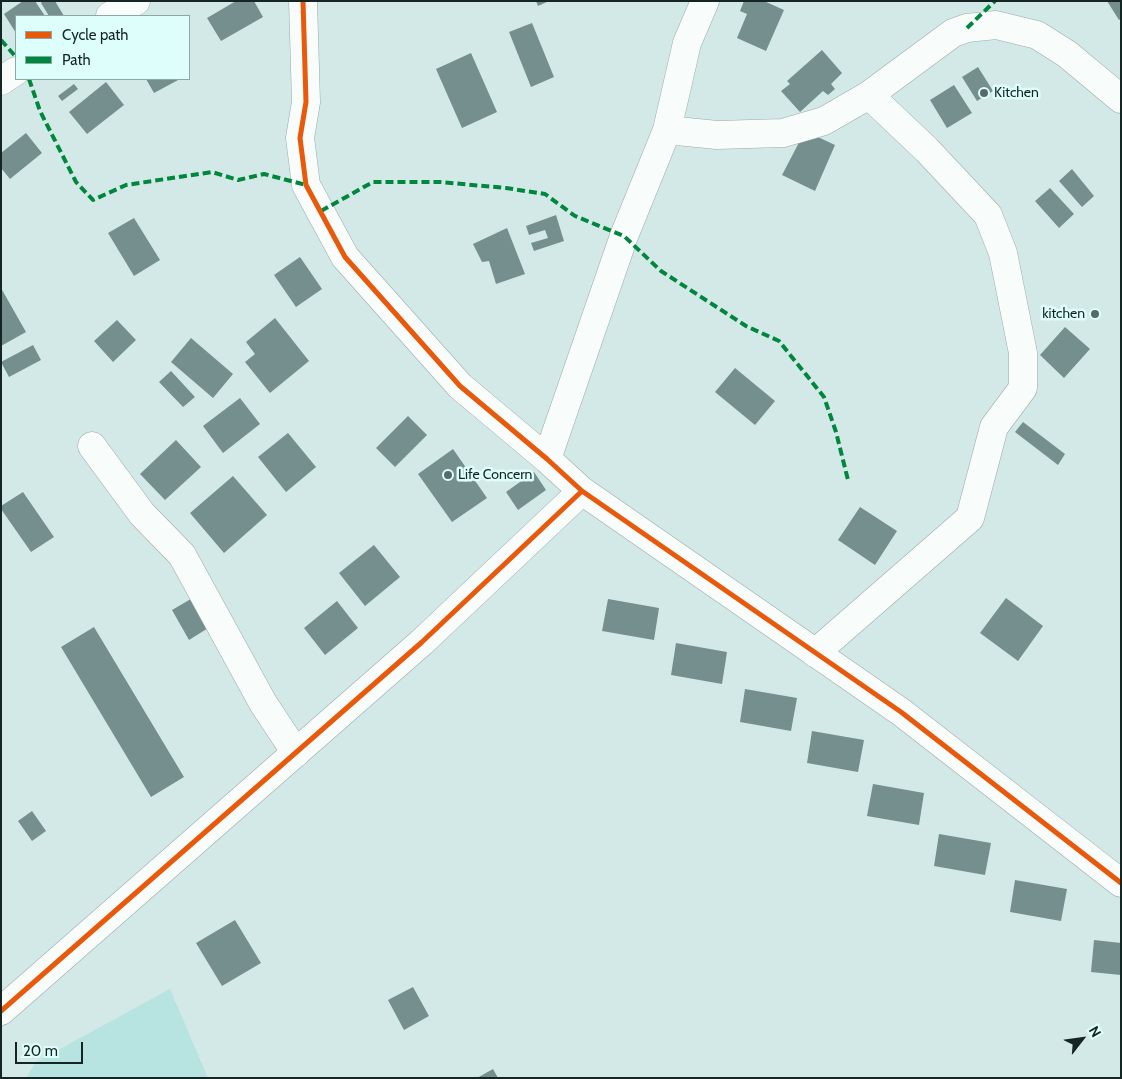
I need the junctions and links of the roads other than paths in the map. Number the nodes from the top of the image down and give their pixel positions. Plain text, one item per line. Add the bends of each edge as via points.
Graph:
1 (136, 1) edge
2 (303, 1) edge
3 (705, 1) edge
4 (112, 15) edge
5 (15, 72) edge
6 (1, 81) edge
7 (868, 95) junction
8 (1121, 99) edge
9 (667, 130) junction
10 (92, 446) dead end
11 (547, 458) junction
12 (582, 491) junction
13 (816, 653) junction
14 (296, 753) junction
15 (1121, 883) edge
16 (1, 1011) edge

1 - 4 street
2 - 11 street via 306,102 300,138 306,185 345,257 460,386
3 - 9 street via 687,43
5 - 6 street
7 - 8 street via 953,33 996,25 1037,35 1067,54
7 - 9 street via 824,121 784,133 717,135
7 - 13 street via 927,150 988,215 1004,262 1023,353 1023,388 994,426 970,518
9 - 11 street via 624,236
10 - 14 street via 142,514 182,555 263,703
11 - 12 street
12 - 13 street
12 - 14 street via 422,642
13 - 15 street via 901,712
14 - 16 street

